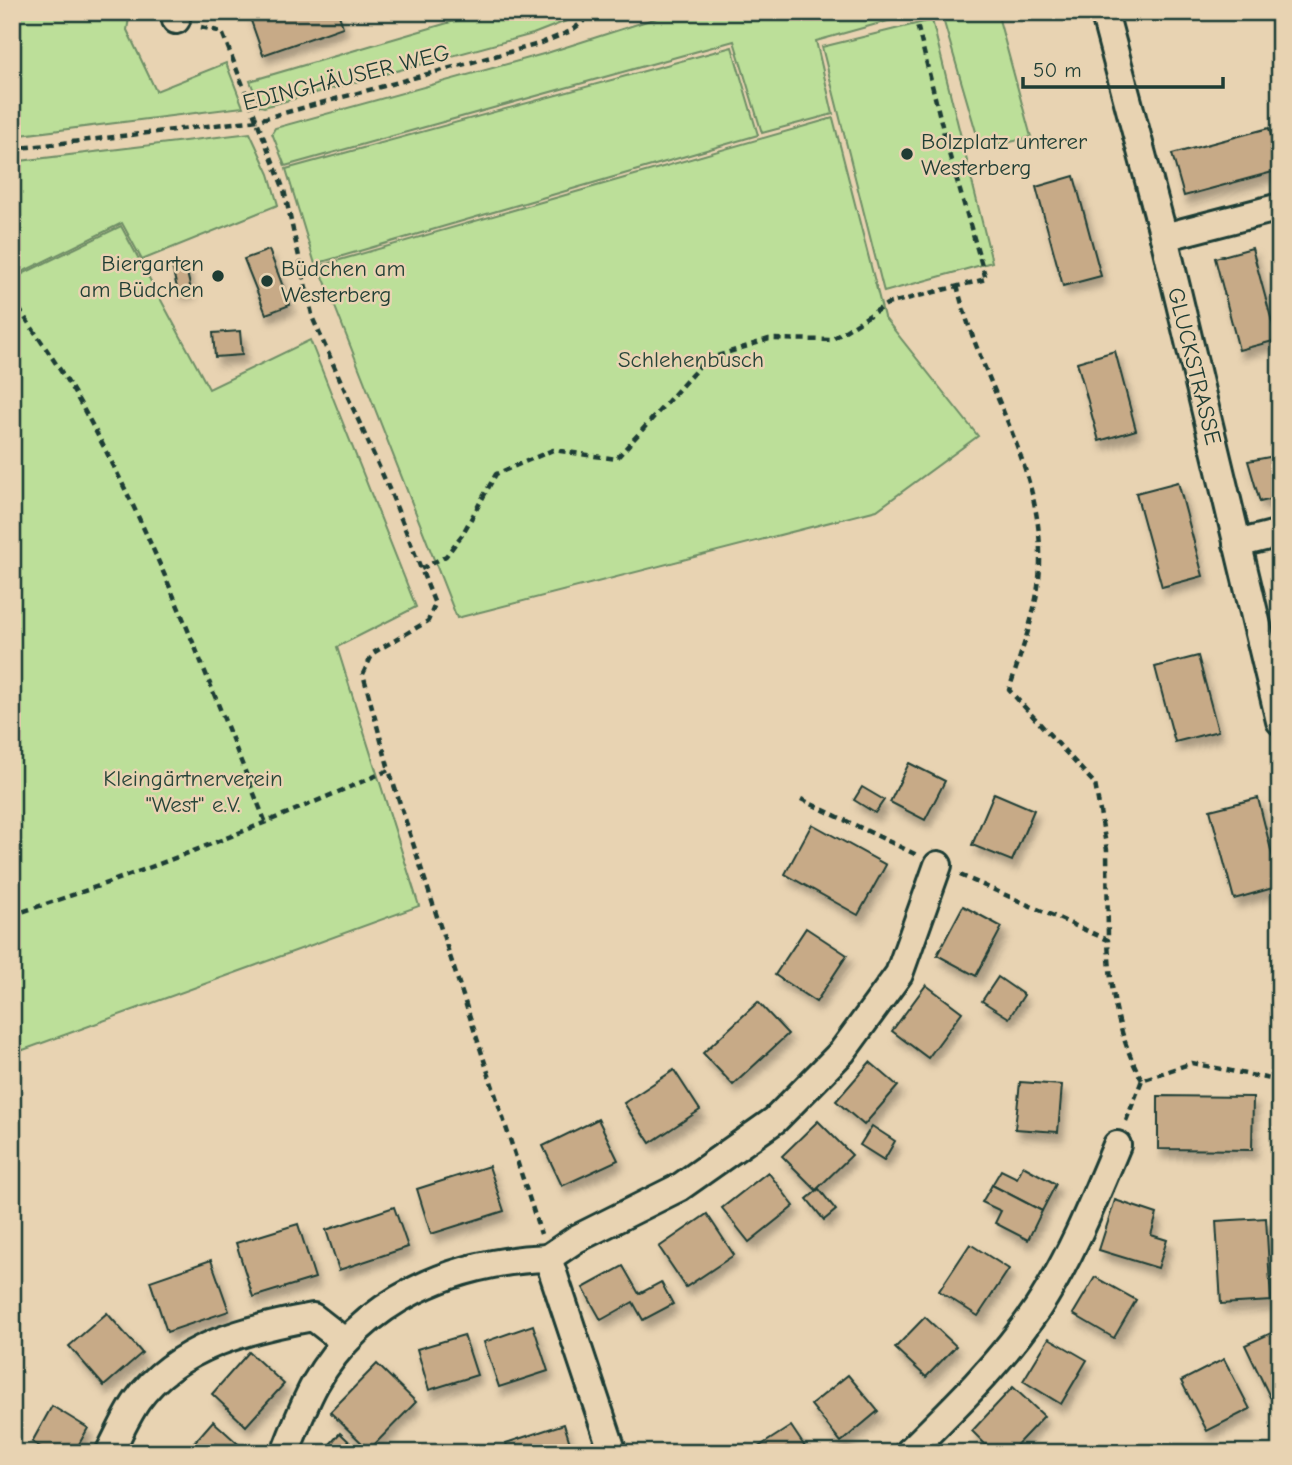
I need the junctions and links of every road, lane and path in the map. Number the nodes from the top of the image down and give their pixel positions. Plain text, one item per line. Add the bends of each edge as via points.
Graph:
1 (595, 12) edge
2 (914, 12) edge
3 (1104, 12) edge
4 (176, 16) edge
5 (258, 120) junction
6 (12, 149) edge
7 (1280, 207) edge
8 (1164, 237) junction
9 (957, 285) junction
10 (12, 298) edge
11 (1280, 533) edge
12 (1237, 544) junction
13 (421, 569) junction
14 (1280, 721) edge
15 (389, 770) junction
16 (801, 799) dead end
17 (267, 823) junction
18 (938, 865) junction
19 (12, 915) edge
20 (1108, 940) junction
21 (1142, 1080) junction
22 (1280, 1081) edge
23 (1117, 1145) joint
24 (548, 1258) junction
25 (345, 1342) junction
26 (108, 1453) edge
27 (285, 1453) edge
28 (613, 1453) edge
29 (908, 1453) edge

1 - 5 path, EDINGHÄUSER WEG via 571,31 539,44
2 - 9 path via 986,279
3 - 8 street, GLUCKSTRASSE
4 - 5 path via 222,32
5 - 6 path, EDINGHÄUSER WEG
5 - 13 path via 284,190 313,319
7 - 8 street
8 - 12 street, GLUCKSTRASSE
9 - 13 path via 887,304 831,340 769,339 705,360 616,459 553,450 496,474 446,556
9 - 20 path via 965,320 1016,444 1032,500 1039,548 1030,622 1009,690 1095,784 1107,850
10 - 17 path via 84,409 145,534
11 - 12 street
12 - 14 street, GLUCKSTRASSE
13 - 15 path via 435,604 428,621 373,653 363,674
15 - 17 path
15 - 24 path
16 - 18 path
17 - 19 path via 108,885
18 - 20 path
18 - 24 street via 899,974 842,1052 785,1110 680,1187
20 - 21 path via 1110,986 1132,1062
21 - 22 path via 1192,1063
21 - 23 path
23 - 29 street via 1037,1309 952,1410
24 - 25 street via 511,1259 429,1282 400,1296
24 - 28 street
25 - 26 street via 313,1317 251,1328 202,1349 173,1367 138,1399
25 - 27 street via 315,1383

